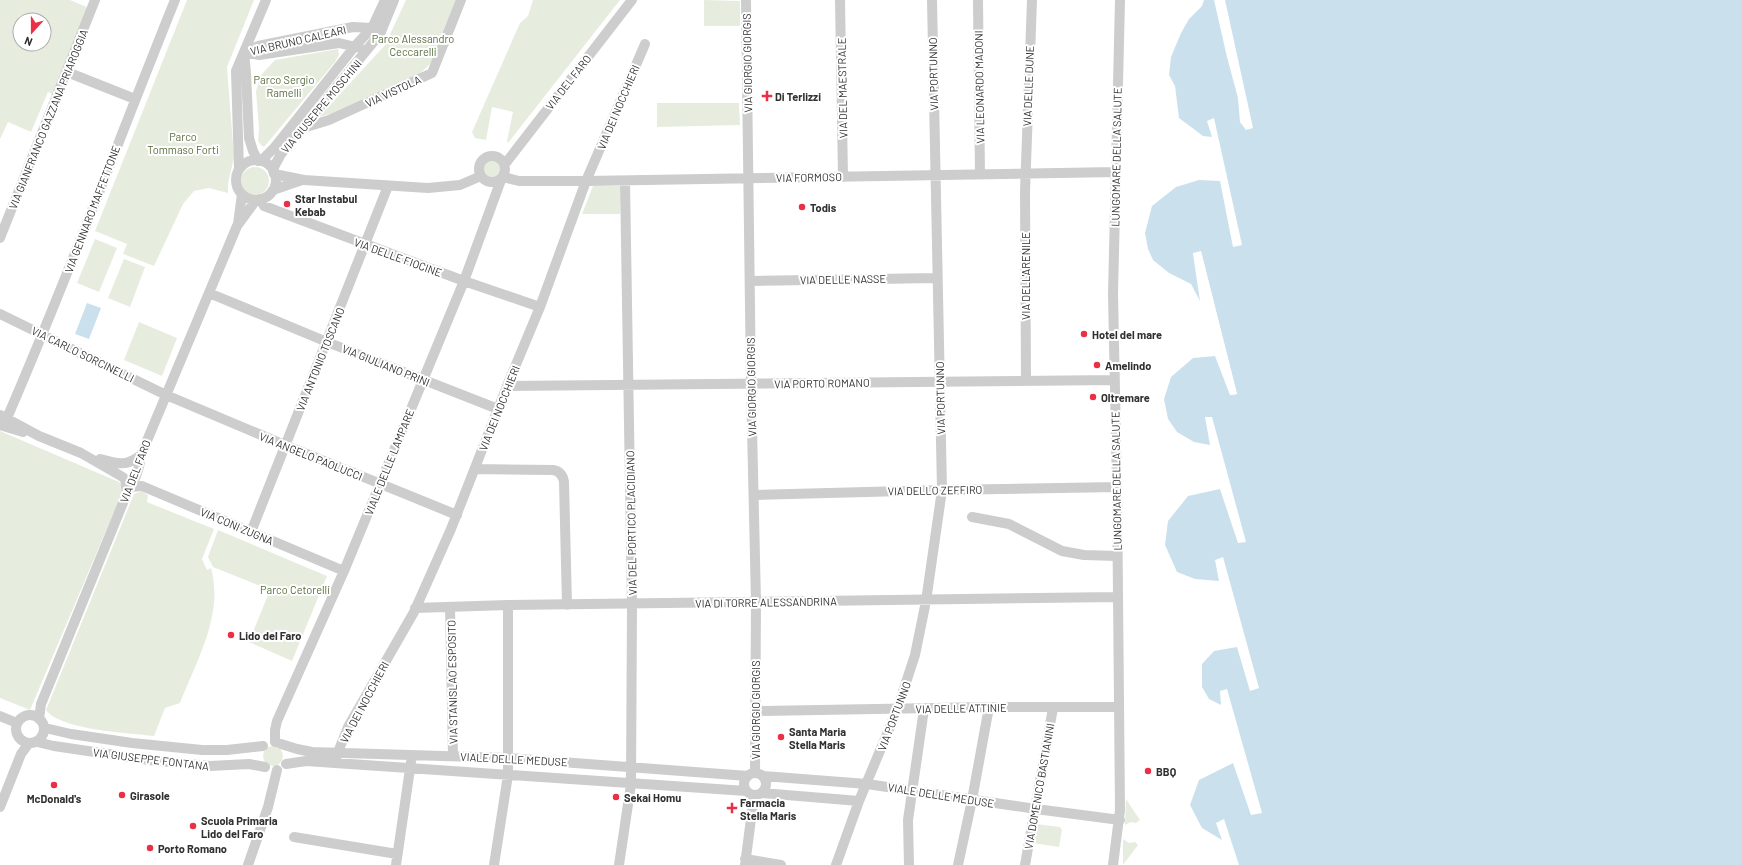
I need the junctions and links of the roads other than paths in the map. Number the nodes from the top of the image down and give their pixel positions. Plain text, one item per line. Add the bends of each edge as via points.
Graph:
1 (96, 0) edge
2 (175, 0) edge
3 (266, 0) edge
4 (385, 0) edge
5 (394, 0) edge
6 (461, 0) edge
7 (632, 0) edge
8 (746, 0) edge
9 (840, 0) edge
10 (932, 0) edge
11 (978, 0) edge
12 (1032, 0) edge
13 (1120, 0) edge
14 (376, 31) junction
15 (645, 44) dead end
16 (355, 46) junction
17 (244, 52) junction
18 (367, 52) junction
19 (67, 72) junction
20 (135, 99) junction
21 (303, 128) junction
22 (260, 161) junction
23 (505, 164) junction
24 (239, 169) junction
25 (1116, 172) junction
26 (274, 173) junction
27 (1025, 173) junction
28 (936, 174) junction
29 (980, 174) junction
30 (481, 176) junction
31 (843, 177) junction
32 (502, 178) junction
33 (749, 178) junction
34 (304, 180) junction
35 (586, 181) junction
36 (625, 181) junction
37 (388, 186) junction
38 (273, 190) junction
39 (242, 194) junction
40 (258, 200) junction
41 (237, 226) junction
42 (0, 238) edge
43 (364, 244) junction
44 (937, 278) junction
45 (464, 281) junction
46 (750, 281) junction
47 (209, 293) junction
48 (540, 308) junction
49 (0, 314) edge
50 (44, 335) junction
51 (327, 342) junction
52 (422, 380) junction
53 (1026, 380) junction
54 (1114, 380) junction
55 (939, 381) junction
56 (751, 384) junction
57 (629, 385) junction
58 (507, 386) junction
59 (166, 395) junction
60 (498, 409) junction
61 (2, 419) edge
62 (285, 445) junction
63 (81, 453) junction
64 (141, 455) junction
65 (475, 468) junction
66 (380, 484) junction
67 (1117, 487) junction
68 (129, 490) junction
69 (942, 490) junction
70 (754, 495) junction
71 (457, 515) junction
72 (972, 517) dead end
73 (251, 532) junction
74 (1116, 556) junction
75 (344, 571) junction
76 (1117, 598) junction
77 (926, 600) junction
78 (756, 602) junction
79 (508, 605) junction
80 (567, 605) junction
81 (632, 605) junction
82 (450, 607) junction
83 (415, 608) junction
84 (989, 707) junction
85 (1118, 707) junction
86 (1053, 708) junction
87 (924, 709) junction
88 (897, 710) junction
89 (756, 711) junction
90 (0, 716) edge
91 (39, 718) junction
92 (17, 724) junction
93 (45, 728) junction
94 (33, 742) junction
95 (278, 743) junction
96 (263, 746) junction
97 (338, 752) junction
98 (412, 754) junction
99 (453, 756) junction
100 (508, 758) junction
101 (335, 763) junction
102 (286, 764) junction
103 (264, 767) junction
104 (631, 767) junction
105 (411, 768) junction
106 (277, 770) junction
107 (508, 775) junction
108 (755, 775) junction
109 (631, 784) junction
110 (867, 784) junction
111 (912, 791) junction
112 (754, 793) junction
113 (972, 800) junction
114 (860, 801) junction
115 (0, 807) edge
116 (1036, 809) junction
117 (1120, 820) junction
118 (294, 837) dead end
119 (397, 854) junction
120 (745, 862) edge
121 (248, 865) edge
122 (396, 865) edge
123 (494, 865) edge
124 (619, 865) edge
125 (781, 865) edge
126 (836, 865) edge
127 (909, 865) edge
128 (958, 865) edge
129 (1025, 865) edge
130 (1113, 865) edge

1 - 19 street, VIA GIANFRANCO GAZZANA PRIAROGGIA
2 - 20 street, VIA GENNARO MAFFETTONE
3 - 17 street
4 - 14 street, VIA GIUSEPPE MOSCHINI
5 - 14 street, VIA GIUSEPPE MOSCHINI
6 - 21 street, VIA VISTOLA via 432,73 329,120
7 - 23 street, VIA DEL FARO
8 - 33 street, VIA GIORGIO GIORGIS
9 - 31 street, VIA DEL MAESTRALE
10 - 28 street, VIA PORTUNNO
11 - 29 street, VIA LEONARDO MADONI
12 - 27 street, VIA DELLE DUNE
13 - 25 street, LUNGOMARE DELLA SALUTE
14 - 16 street, VIA GIUSEPPE MOSCHINI
14 - 17 street, VIA BRUNO CALEARI via 353,27 258,46
14 - 18 street, VIA GIUSEPPE MOSCHINI
15 - 35 street, VIA DEI NOCCHIERI
16 - 17 street, VIA BRUNO CALEARI via 338,43 259,55
16 - 18 street, VIA BRUNO CALEARI
16 - 22 street, VIA GIUSEPPE MOSCHINI via 274,148
17 - 22 street via 249,138 253,151
17 - 24 street via 236,71
18 - 21 street, VIA GIUSEPPE MOSCHINI
19 - 20 street
19 - 42 street, VIA GIANFRANCO GAZZANA PRIAROGGIA
20 - 50 street, VIA GENNARO MAFFETTONE
21 - 26 street, VIA GIUSEPPE MOSCHINI via 281,154
22 - 24 street via 247,162
22 - 26 street
23 - 30 street via 498,157 486,157 480,163
23 - 32 street via 506,171
24 - 39 street via 236,182
25 - 27 street, VIA FORMOSO
25 - 54 street, LUNGOMARE DELLA SALUTE
26 - 34 street
26 - 38 street
27 - 29 street, VIA FORMOSO
27 - 53 street, VIA DELL'ARENILE
28 - 29 street, VIA FORMOSO
28 - 31 street, VIA FORMOSO
28 - 44 street, VIA PORTUNNO
30 - 32 street via 488,182 496,182
30 - 37 street via 460,185 428,188
31 - 33 street, VIA FORMOSO
32 - 35 street, VIA FORMOSO via 519,182
32 - 45 street, VIALE DELLE LAMPARE
33 - 36 street, VIA FORMOSO
33 - 46 street, VIA GIORGIO GIORGIS
34 - 37 street
34 - 38 street
35 - 36 street, VIA FORMOSO
35 - 48 street, VIA DEI NOCCHIERI
36 - 57 street, VIA DEL PORTICO PLACIDIANO
37 - 43 street, VIA ANTONIO TOSCANO
38 - 40 street via 265,198
39 - 40 street
39 - 41 street, VIA DEL FARO
40 - 41 street, VIA DEL FARO
40 - 43 street, VIA DELLE FIOCINE via 264,206
41 - 47 street, VIA DEL FARO
43 - 45 street, VIA DELLE FIOCINE
43 - 51 street, VIA ANTONIO TOSCANO
44 - 46 street, VIA DELLE NASSE
44 - 55 street, VIA PORTUNNO
45 - 48 street, VIA DELLE FIOCINE
45 - 52 street, VIALE DELLE LAMPARE
46 - 56 street, VIA GIORGIO GIORGIS
47 - 51 street, VIA GIULIANO PRINI
47 - 59 street, VIA DEL FARO
48 - 58 street, VIA DEI NOCCHIERI
49 - 50 street, VIA CARLO SORCINELLI
50 - 59 street, VIA CARLO SORCINELLI
50 - 61 street, VIA GENNARO MAFFETTONE
51 - 52 street, VIA GIULIANO PRINI
51 - 62 street, VIA ANTONIO TOSCANO
52 - 60 street, VIA GIULIANO PRINI
52 - 66 street, VIALE DELLE LAMPARE
53 - 54 street, VIA PORTO ROMANO
53 - 55 street, VIA PORTO ROMANO
54 - 67 street, LUNGOMARE DELLA SALUTE
55 - 56 street, VIA PORTO ROMANO
55 - 69 street, VIA PORTUNNO
56 - 57 street, VIA PORTO ROMANO
56 - 70 street, VIA GIORGIO GIORGIS
57 - 58 street, VIA PORTO ROMANO
57 - 81 street, VIA DEL PORTICO PLACIDIANO
58 - 60 street, VIA DEI NOCCHIERI
59 - 62 street, VIA ANGELO PAOLUCCI
59 - 64 street, VIA DEL FARO
60 - 65 street, VIA DEI NOCCHIERI
61 - 63 street
62 - 66 street, VIA ANGELO PAOLUCCI
62 - 73 street, VIA ANTONIO TOSCANO
63 - 64 street via 125,464 133,462
63 - 68 street via 125,479
64 - 68 street, VIA DEL FARO
65 - 71 street, VIA DEI NOCCHIERI
65 - 80 street via 556,470 561,474 564,482
66 - 71 street, VIA ANGELO PAOLUCCI
66 - 75 street, VIALE DELLE LAMPARE
67 - 69 street, VIA DELLO ZEFFIRO
67 - 74 street, LUNGOMARE DELLA SALUTE
68 - 73 street, VIA CONI ZUGNA via 142,486
68 - 91 street, VIA DEL FARO via 41,704
69 - 70 street, VIA DELLO ZEFFIRO
69 - 77 street, VIA PORTUNNO
70 - 78 street, VIA GIORGIO GIORGIS
71 - 83 street, VIA DEI NOCCHIERI
72 - 74 street via 1009,524 1062,551
73 - 75 street, VIA CONI ZUGNA
74 - 76 street, LUNGOMARE DELLA SALUTE
75 - 95 street, VIALE DELLE LAMPARE via 277,721 274,733
76 - 77 street, VIA DI TORRE ALESSANDRINA
76 - 85 street, LUNGOMARE DELLA SALUTE
77 - 78 street, VIA DI TORRE ALESSANDRINA
77 - 88 street, VIA PORTUNNO via 916,655
78 - 81 street, VIA DI TORRE ALESSANDRINA
78 - 89 street, VIA GIORGIO GIORGIS
79 - 80 street, VIA DI TORRE ALESSANDRINA
79 - 82 street, VIA DI TORRE ALESSANDRINA
79 - 100 street
80 - 81 street, VIA DI TORRE ALESSANDRINA
81 - 104 street, VIA DEL PORTICO PLACIDIANO
82 - 83 street, VIA DI TORRE ALESSANDRINA
82 - 99 street, VIA STANISLAO ESPOSITO
83 - 97 street, VIA DEI NOCCHIERI via 350,724
84 - 86 street, VIA DELLE ATTINIE
84 - 87 street, VIA DELLE ATTINIE
84 - 113 street
85 - 86 street, VIA DELLE ATTINIE
85 - 117 street, LUNGOMARE DELLA SALUTE
86 - 116 street, VIA DOMENICO BASTIANINI
87 - 88 street, VIA DELLE ATTINIE
87 - 111 street
88 - 89 street, VIA DELLE ATTINIE
88 - 110 street, VIA PORTUNNO
89 - 108 street, VIA GIORGIO GIORGIS
90 - 92 street
91 - 92 street via 27,715
91 - 93 street
92 - 94 street via 17,737
93 - 94 street via 42,737
93 - 96 street, VIA GIUSEPPE FONTANA via 138,744 202,750
94 - 103 street, VIA GIUSEPPE FONTANA via 142,759 210,766 249,764
94 - 115 street via 21,754
95 - 96 street via 267,743
95 - 97 street, VIALE DELLE MEDUSE via 308,751
95 - 102 street via 287,751
96 - 103 street via 259,759
97 - 98 street, VIALE DELLE MEDUSE
97 - 101 street, VIA DEI NOCCHIERI
98 - 99 street, VIALE DELLE MEDUSE
98 - 105 street
99 - 100 street, VIALE DELLE MEDUSE
100 - 104 street, VIALE DELLE MEDUSE
100 - 107 street
101 - 102 street, VIALE DELLE MEDUSE via 301,761
101 - 105 street, VIALE DELLE MEDUSE
102 - 106 street
103 - 106 street
104 - 108 street, VIALE DELLE MEDUSE
104 - 109 street, VIA DEL PORTICO PLACIDIANO
105 - 107 street, VIALE DELLE MEDUSE
105 - 119 street
106 - 121 street via 268,807
107 - 109 street, VIALE DELLE MEDUSE
107 - 123 street
108 - 110 street, VIALE DELLE MEDUSE
108 - 112 street via 744,784
108 - 112 street via 766,784 766,788
109 - 112 street, VIALE DELLE MEDUSE
109 - 124 street, VIA DEL PORTICO PLACIDIANO
110 - 111 street, VIALE DELLE MEDUSE
110 - 114 street, VIA PORTUNNO
111 - 113 street, VIALE DELLE MEDUSE
111 - 127 street via 908,824
112 - 114 street, VIALE DELLE MEDUSE
112 - 120 street
113 - 116 street, VIALE DELLE MEDUSE
113 - 128 street
114 - 126 street, VIA PORTUNNO
116 - 117 street, VIALE DELLE MEDUSE
116 - 129 street, VIA DOMENICO BASTIANINI
117 - 130 street, LUNGOMARE DELLA SALUTE
118 - 119 street
119 - 122 street
120 - 125 street

